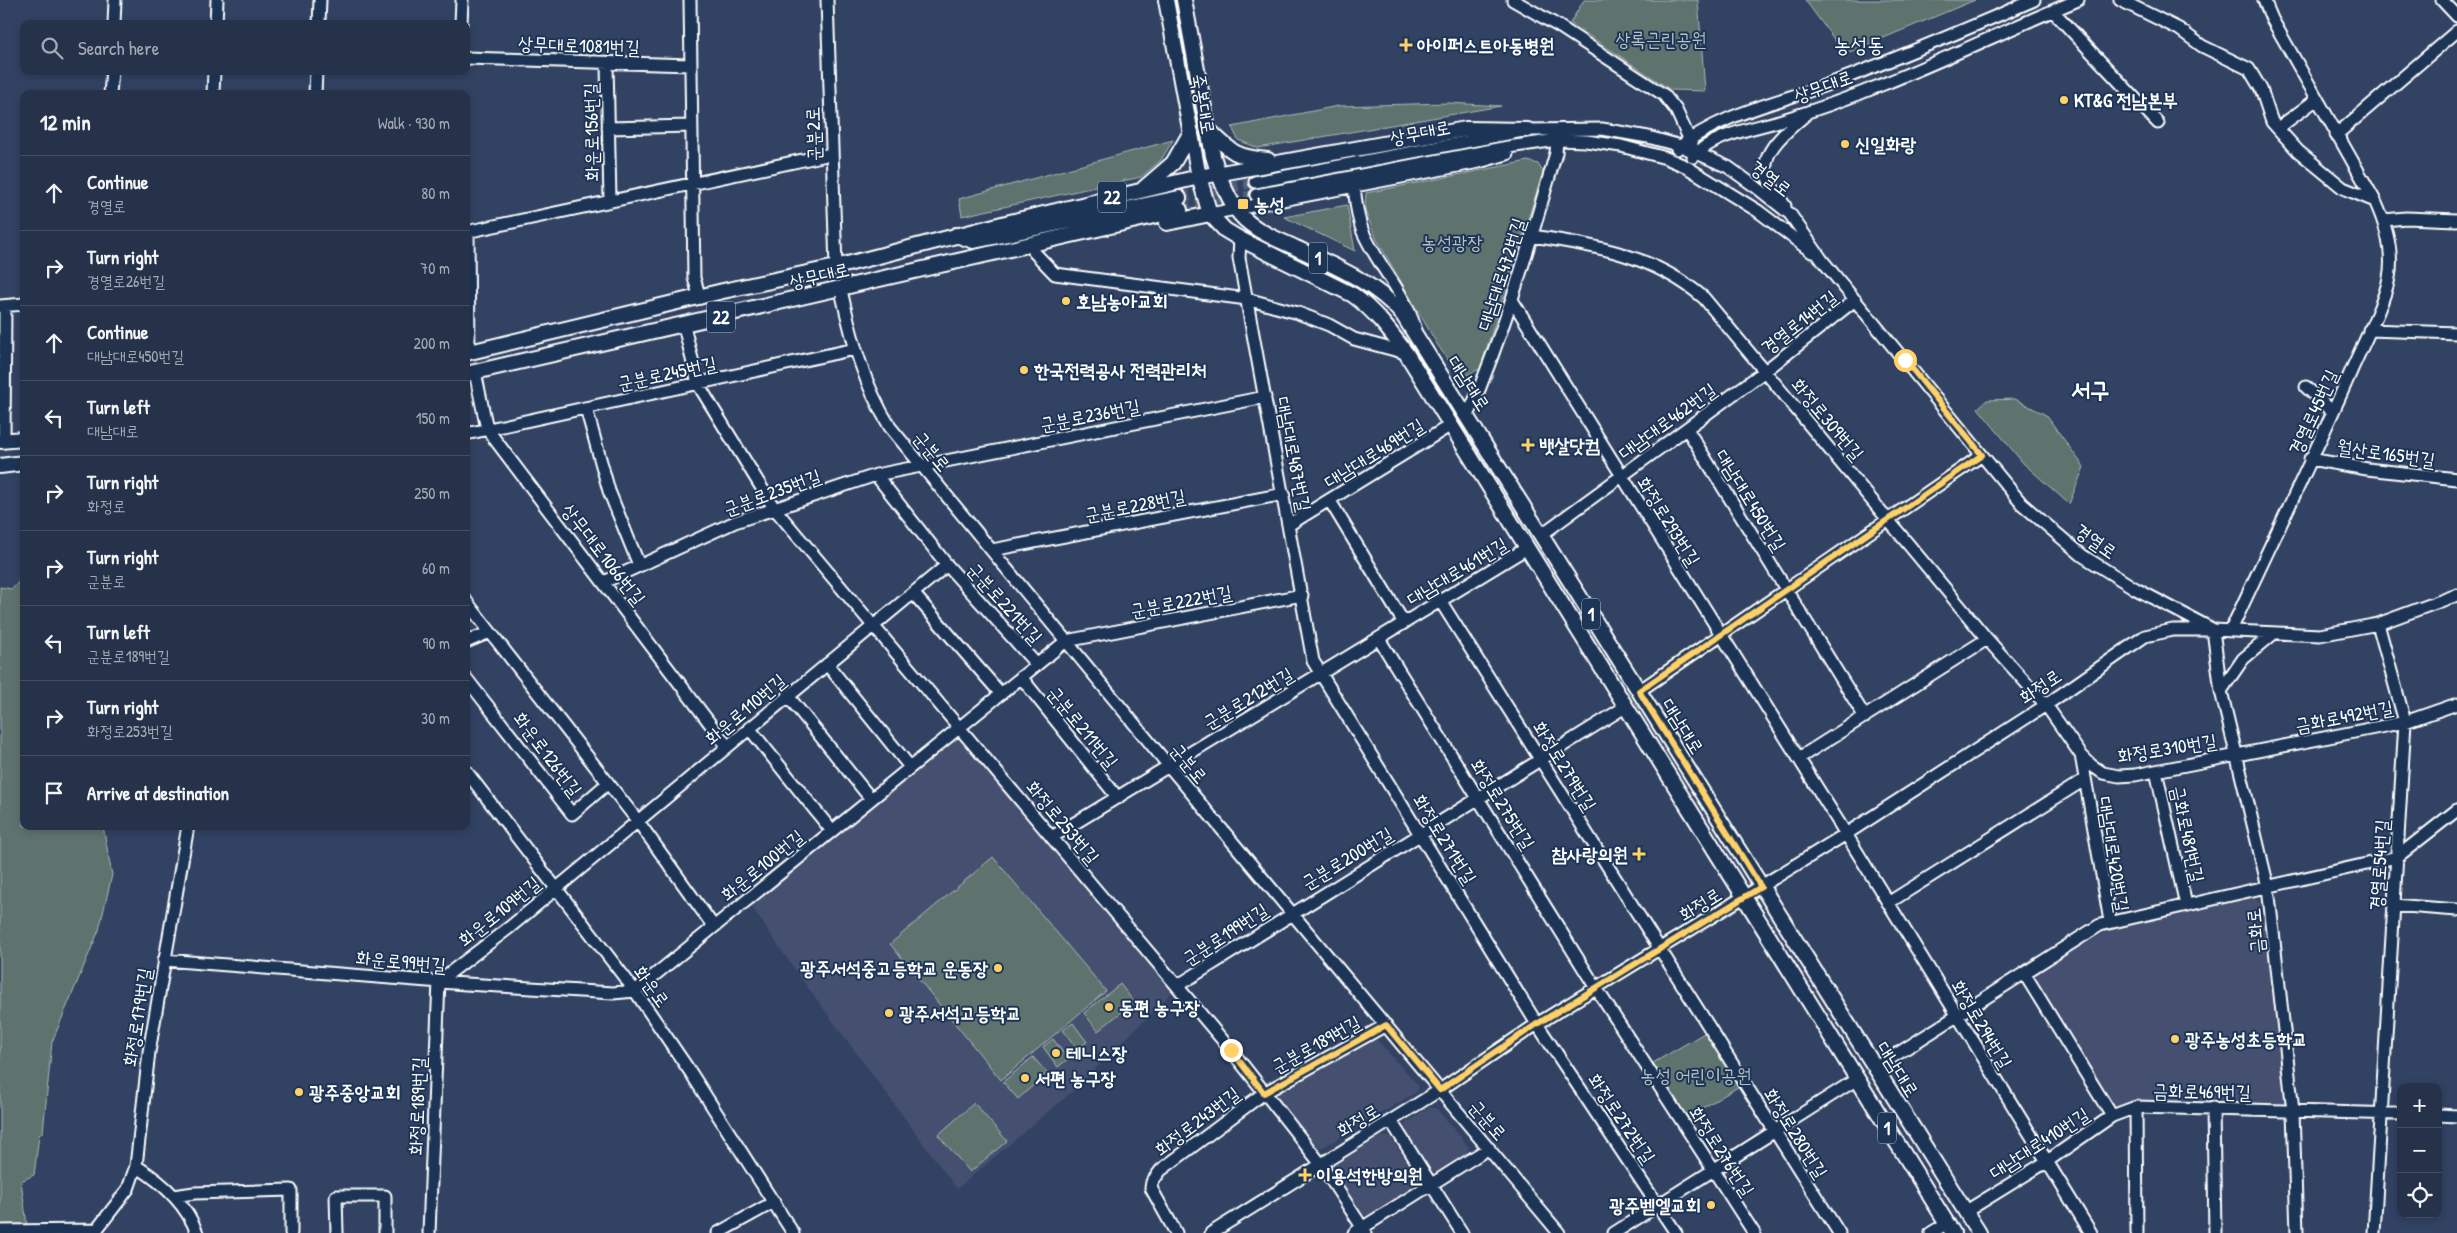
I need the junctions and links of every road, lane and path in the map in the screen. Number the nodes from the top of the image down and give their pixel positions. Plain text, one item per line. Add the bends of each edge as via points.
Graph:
1 (115, 0) edge
2 (217, 0) edge
3 (320, 0) edge
4 (462, 0) edge
5 (690, 0) edge
6 (827, 0) edge
7 (1166, 0) edge
8 (1184, 0) edge
9 (1513, 0) edge
10 (2034, 0) edge
11 (2078, 0) edge
12 (2120, 0) edge
13 (2264, 0) edge
14 (2442, 0) edge
15 (2053, 11) junction
16 (2457, 16) edge
17 (114, 20) edge
18 (216, 20) edge
19 (319, 20) edge
20 (462, 20) edge
21 (2457, 32) edge
22 (470, 58) edge
23 (607, 64) junction
24 (690, 65) junction
25 (112, 75) edge
26 (214, 75) edge
27 (316, 75) edge
28 (110, 90) edge
29 (213, 90) edge
30 (315, 90) edge
31 (2317, 100) junction
32 (1807, 113) junction
33 (2158, 123) dead end
34 (691, 126) junction
35 (608, 128) junction
36 (1207, 128) junction
37 (2278, 128) junction
38 (1528, 130) junction
39 (1191, 132) junction
40 (2336, 135) junction
41 (1557, 140) junction
42 (1685, 142) junction
43 (1696, 153) junction
44 (831, 154) junction
45 (1666, 158) junction
46 (1287, 161) junction
47 (1685, 166) junction
48 (1218, 174) junction
49 (1199, 177) junction
50 (1255, 182) tunnel mouth
51 (692, 183) junction
52 (1354, 187) junction
53 (1140, 190) junction
54 (1256, 195) tunnel mouth
55 (610, 200) junction
56 (2374, 201) junction
57 (1236, 210) junction
58 (1210, 214) junction
59 (1790, 214) junction
60 (2384, 220) junction
61 (2457, 220) edge
62 (470, 231) edge
63 (955, 235) junction
64 (1532, 236) junction
65 (1240, 239) junction
66 (1034, 252) junction
67 (975, 256) junction
68 (1822, 260) junction
69 (836, 267) junction
70 (841, 290) junction
71 (700, 298) junction
72 (1247, 299) junction
73 (1512, 300) junction
74 (1855, 300) junction
75 (20, 304) edge
76 (3, 306) edge
77 (684, 326) junction
78 (2369, 330) junction
79 (2457, 333) edge
80 (1420, 343) junction
81 (855, 350) junction
82 (470, 352) edge
83 (1406, 353) junction
84 (1765, 371) junction
85 (471, 373) edge
86 (698, 384) junction
87 (2306, 386) dead end
88 (1265, 397) junction
89 (586, 408) junction
90 (2333, 412) junction
91 (1468, 416) junction
92 (1451, 425) junction
93 (487, 429) junction
94 (1687, 429) junction
95 (470, 433) edge
96 (20, 439) edge
97 (2, 441) edge
98 (1982, 455) junction
99 (2310, 459) junction
100 (20, 464) edge
101 (0, 466) edge
102 (921, 466) junction
103 (876, 475) junction
104 (1621, 476) junction
105 (2457, 479) edge
106 (1284, 494) junction
107 (1330, 501) junction
108 (774, 508) junction
109 (1888, 519) junction
110 (1290, 524) junction
111 (1541, 535) junction
112 (1527, 548) junction
113 (992, 550) junction
114 (639, 565) junction
115 (947, 565) junction
116 (604, 582) junction
117 (1786, 589) junction
118 (913, 593) junction
119 (1302, 595) junction
120 (2457, 595) edge
121 (1441, 602) junction
122 (470, 605) edge
123 (1404, 623) junction
124 (2378, 624) junction
125 (874, 625) junction
126 (2213, 630) junction
127 (2230, 630) junction
128 (490, 632) junction
129 (1720, 634) junction
130 (2273, 634) junction
131 (1379, 639) junction
132 (1987, 639) junction
133 (470, 640) edge
134 (1066, 641) junction
135 (827, 664) junction
136 (1037, 665) junction
137 (1320, 675) junction
138 (1021, 677) junction
139 (470, 683) edge
140 (1639, 691) junction
141 (2222, 691) junction
142 (1001, 694) junction
143 (788, 696) junction
144 (2046, 704) junction
145 (2457, 704) edge
146 (1626, 707) junction
147 (1865, 717) junction
148 (2404, 722) junction
149 (960, 726) junction
150 (749, 728) junction
151 (727, 746) junction
152 (2236, 755) junction
153 (2081, 756) junction
154 (1798, 758) junction
155 (1540, 760) junction
156 (1169, 766) junction
157 (910, 767) junction
158 (2156, 771) junction
159 (470, 776) edge
160 (2084, 780) junction
161 (608, 783) junction
162 (1118, 798) junction
163 (1479, 798) junction
164 (871, 799) junction
165 (2457, 810) edge
166 (637, 820) junction
167 (187, 830) edge
168 (832, 831) junction
169 (1422, 834) junction
170 (1846, 834) junction
171 (1052, 837) junction
172 (2397, 856) junction
173 (556, 887) junction
174 (1761, 887) junction
175 (2268, 887) junction
176 (1744, 898) junction
177 (1888, 903) junction
178 (2393, 905) junction
179 (2186, 906) junction
180 (2457, 910) edge
181 (1291, 912) junction
182 (2110, 921) junction
183 (714, 927) junction
184 (1659, 949) junction
185 (164, 960) junction
186 (2024, 973) junction
187 (439, 981) junction
188 (1177, 986) junction
189 (1596, 988) junction
190 (635, 991) junction
191 (1956, 1016) junction
192 (1537, 1024) junction
193 (1386, 1025) junction
194 (1875, 1068) junction
195 (1857, 1079) junction
196 (1440, 1090) junction
197 (1264, 1093) junction
198 (2136, 1107) junction
199 (2213, 1108) junction
200 (2293, 1111) junction
201 (2381, 1113) junction
202 (2397, 1114) edge
203 (2442, 1115) edge
204 (2112, 1116) junction
205 (2457, 1116) edge
206 (1391, 1121) junction
207 (1775, 1132) junction
208 (1489, 1148) junction
209 (2046, 1162) junction
210 (1320, 1163) junction
211 (136, 1166) junction
212 (1714, 1170) junction
213 (1431, 1184) junction
214 (174, 1196) junction
215 (774, 1202) junction
216 (1658, 1205) junction
217 (1965, 1212) junction
218 (1228, 1228) edge
219 (1950, 1228) edge
220 (0, 1231) edge
221 (95, 1231) edge
222 (1360, 1231) edge
223 (197, 1233) edge
224 (290, 1233) edge
225 (337, 1233) edge
226 (385, 1233) edge
227 (429, 1233) edge
228 (718, 1233) edge
229 (793, 1233) edge
230 (1176, 1233) edge
231 (1211, 1233) edge
232 (1462, 1233) edge
233 (1559, 1233) edge
234 (1614, 1233) edge
235 (1676, 1233) edge
236 (1754, 1233) edge
237 (1838, 1233) edge
238 (1931, 1233) edge
239 (1979, 1233) edge
240 (2091, 1233) edge
241 (2137, 1233) edge
242 (2215, 1233) edge
243 (2297, 1233) edge
244 (2374, 1233) edge

1 - 17 street
2 - 18 street
3 - 19 street
4 - 20 street
5 - 24 street
6 - 44 street, 군분2로
7 - 39 main road, 죽봉대로 / 1
8 - 36 main road, 죽봉대로 / 1
9 - 42 street via 1664,95 1676,110
10 - 42 street, 상무대로 via 1836,82 1728,118
11 - 15 street, 상무대로
12 - 37 street via 2248,69 2261,90 2272,122
13 - 31 street, 경열로45번길
14 - 16 street
15 - 32 street, 상무대로 via 1903,76
15 - 33 street
21 - 40 street
22 - 23 street, 상무대로1081번길
23 - 24 street, 상무대로1081번길
23 - 35 street, 화운로156번길
24 - 34 street
25 - 28 street
26 - 29 street
27 - 30 street
31 - 37 street
31 - 40 street, 경열로45번길
32 - 43 street, 상무대로 via 1716,141
32 - 59 street via 1768,155 1766,174
34 - 35 street
34 - 51 street
35 - 55 street, 화운로156번길
36 - 46 main road via 1241,157
36 - 48 main road, 죽봉대로 / 1
37 - 56 street via 2328,177 2343,188
38 - 42 street, 상무대로 via 1602,129
38 - 46 main road via 1466,129
38 - 50 street, 상무대로
39 - 49 main road, 죽봉대로 / 1
39 - 53 main road via 1173,164
40 - 56 street, 경열로45번길
41 - 45 street, 상무대로 via 1621,146
41 - 52 street, 상무대로 via 1479,162
41 - 54 street, 상무대로
41 - 64 street, 대남대로472번길
42 - 43 street
42 - 45 street, 상무대로
43 - 47 street, 상무대로
43 - 59 street, 경열로 via 1728,167
44 - 51 street, 화운로156번길
44 - 69 street, 군분2로
45 - 47 street, 상무대로
46 - 48 main road
47 - 68 street, 경열로 via 1758,211
48 - 49 main road, 22
48 - 57 main road, 대남대로 / 1
49 - 53 main road, 22
49 - 58 main road, 죽봉대로 / 1
51 - 55 street, 화운로156번길
51 - 71 street via 694,278
52 - 57 street, 상무대로
52 - 80 street via 1358,218 1364,233 1398,288
53 - 63 main road, 22
55 - 62 street, 화운로156번길
56 - 60 street, 경열로45번길
57 - 58 street, 상무대로
57 - 80 main road, 대남대로 / 1 via 1264,233 1360,280 1392,301
58 - 65 main road, 대남대로 / 1 via 1225,230
58 - 66 main road, 22
59 - 68 street, 경열로
60 - 61 street
60 - 78 street, 경열로45번길 via 2390,250 2389,279
63 - 67 main road, 상무대로 via 974,241 1180,204
63 - 69 main road, 상무대로 / 22
64 - 73 street, 대남대로472번길
64 - 84 street, 화정로309번길 via 1620,252 1654,265 1688,284 1713,308
65 - 72 street, 대남대로487번길 via 1239,258
65 - 83 main road, 대남대로 / 1 via 1353,295 1377,315
66 - 67 main road, 22 via 989,260
66 - 72 street via 1054,274
67 - 70 main road, 상무대로 / 22
68 - 74 street, 경열로
69 - 71 main road, 상무대로 / 22
70 - 77 main road, 상무대로 / 22
70 - 81 street, 군분로
71 - 82 main road, 상무대로 / 22
72 - 83 street via 1298,313 1354,339
72 - 88 street, 대남대로487번길
73 - 91 street, 대남대로472번길
73 - 104 street, 화정로293번길
74 - 84 street, 경열로14번길
74 - 98 street, 경열로
75 - 76 street
76 - 97 street
77 - 85 main road, 상무대로 / 22
77 - 86 street, 화정로253번길
78 - 79 street
78 - 90 street, 경열로45번길
80 - 91 main road, 대남대로 / 1
81 - 86 street, 군분로245번길
81 - 102 street, 군분로 via 873,399
83 - 92 main road, 대남대로 / 1
84 - 94 street, 대남대로462번길
84 - 109 street, 화정로309번길
85 - 93 street, 상무대로1066번길
86 - 89 street, 군분로245번길
86 - 108 street, 화정로253번길
87 - 90 street
88 - 102 street, 군분로236번길
88 - 106 street, 대남대로487번길
89 - 93 street, 군분로245번길
89 - 114 street via 609,491
90 - 99 street, 경열로45번길
91 - 111 main road, 대남대로 / 1
92 - 107 street, 대남대로469번길
92 - 112 main road, 대남대로 / 1
93 - 95 street, 군분로245번길
93 - 116 street, 상무대로1066번길
94 - 104 street, 대남대로462번길
94 - 117 street, 대남대로450번길
96 - 97 main road
98 - 109 street
98 - 126 street, 경열로 via 2022,504 2082,556
99 - 105 street, 월산로165번길 via 2386,472
99 - 127 street, 경열로45번길
100 - 101 main road
102 - 103 street, 군분로235번길
102 - 113 street, 군분로
103 - 108 street, 군분로235번길
103 - 115 street, 군분로221번길
104 - 111 street, 대남대로462번길
104 - 129 street, 화정로293번길
106 - 110 street, 대남대로487번길
106 - 113 street, 군분로228번길
107 - 110 street, 대남대로469번길
107 - 123 street, 대남대로461번길
108 - 114 street, 군분로235번길
108 - 125 street, 화정로253번길
109 - 117 street
109 - 132 street, 화정로309번길
110 - 119 street, 대남대로487번길
111 - 140 main road, 대남대로 / 1
112 - 121 street, 대남대로461번길
112 - 146 main road, 대남대로 / 1
113 - 134 street, 군분로
114 - 116 street, 군분로235번길
115 - 118 street, 화운로110번길
115 - 136 street, 군분로221번길
116 - 151 street, 상무대로1066번길
117 - 129 street
117 - 147 street, 대남대로450번길
118 - 125 street, 화운로110번길
118 - 142 street
119 - 134 street, 군분로222번길
119 - 137 street, 대남대로487번길 via 1313,661
120 - 124 street, 경열로
121 - 123 street, 대남대로461번길
121 - 155 street, 화정로279번길
122 - 128 street
123 - 131 street, 대남대로461번길
124 - 130 street, 경열로 via 2320,635
124 - 148 street, 경열로54번길
125 - 135 street, 화운로110번길
125 - 149 street, 화정로253번길
126 - 127 street, 경열로
126 - 141 street, 금화로
126 - 144 street, 화정로 via 2173,630 2145,636
127 - 130 street, 경열로
128 - 133 street
128 - 161 street
129 - 140 street
129 - 154 street, 화정로293번길
130 - 141 street via 2244,659
131 - 137 street, 대남대로461번길
131 - 163 street, 화정로275번길
132 - 144 street, 화정로309번길
132 - 147 street
134 - 136 street, 군분로221번길
134 - 156 street, 군분로
135 - 143 street, 화운로110번길
135 - 157 street
136 - 138 street, 군분로221번길
137 - 156 street, 군분로212번길
137 - 169 street, 화정로271번길
138 - 142 street, 군분로221번길
138 - 162 street, 군분로211번길
139 - 161 street, 화운로126번길 via 572,814
140 - 174 main road, 대남대로 / 1
141 - 152 street, 금화로
142 - 149 street, 군분로221번길
143 - 150 street, 화운로110번길
143 - 164 street
144 - 153 street, 화정로310번길
144 - 170 street, 화정로
145 - 148 street, 금화로492번길
146 - 155 street, 군분로200번길
146 - 176 main road, 대남대로 / 1
147 - 154 street
148 - 152 street, 금화로492번길
148 - 172 street, 경열로54번길
149 - 157 street, 화운로100번길
149 - 171 street, 화정로253번길
150 - 151 street, 화운로110번길
150 - 168 street, 화운로100번길
151 - 166 street, 화운로110번길
152 - 158 street, 화정로310번길
152 - 175 street, 금화로
153 - 158 street, 화정로310번길 via 2103,773 2119,776
153 - 160 street, 대남대로420번길
154 - 170 street, 화정로293번길
155 - 163 street, 군분로200번길
155 - 184 street, 화정로279번길
156 - 162 street
156 - 181 street, 군분로
157 - 164 street, 화운로100번길
158 - 179 street, 금화로481번길
159 - 173 street, 화운로
160 - 177 street
160 - 182 street, 대남대로420번길
161 - 166 street
162 - 171 street
163 - 169 street, 군분로200번길
163 - 189 street, 화정로275번길
164 - 168 street, 화운로100번길
165 - 172 street
166 - 173 street, 화운로110번길
166 - 183 street, 화운로100번길
167 - 185 street, 화정로179번길
168 - 183 street, 화운로100번길
169 - 181 street, 군분로200번길
169 - 192 street, 화정로271번길
170 - 174 street, 화정로
170 - 177 street, 화정로294번길
171 - 188 street, 화정로253번길
172 - 175 street, 금화로481번길
172 - 178 street, 경열로54번길
173 - 187 street, 화운로109번길
173 - 190 street, 화운로
174 - 176 street, 화정로
174 - 194 main road, 대남대로 / 1
175 - 179 street, 금화로481번길
175 - 200 street, 금화로
176 - 184 street, 화정로
176 - 195 main road, 대남대로 / 1
177 - 191 street, 화정로294번길
178 - 180 street
178 - 201 street, 경열로54번길
179 - 182 street, 금화로481번길
181 - 188 street, 군분로199번길
181 - 193 street, 군분로
182 - 186 street, 대남대로420번길
183 - 190 street, 화운로100번길
184 - 189 street, 화정로
184 - 207 street, 화정로280번길
185 - 187 street, 화운로99번길
185 - 211 street, 화정로179번길
186 - 191 street, 대남대로420번길
186 - 204 street, 대남대로410번길
187 - 190 street, 화운로99번길 via 613,993
187 - 227 street, 화정로189번길
188 - 197 street, 화정로253번길
189 - 192 street, 화정로
189 - 212 street, 화정로276번길
190 - 215 street, 화운로
191 - 194 street, 대남대로420번길
191 - 209 street, 화정로294번길
192 - 196 street, 화정로
192 - 216 street, 화정로272번길
193 - 196 street, 군분로
193 - 197 street, 군분로189번길
194 - 217 main road, 대남대로 / 1
195 - 207 street
195 - 219 main road, 대남대로 / 1
196 - 206 street, 화정로
196 - 208 street, 군분로
197 - 210 street, 화정로253번길
197 - 230 street, 화정로243번길 via 1155,1177 1152,1188
198 - 199 street, 금화로469번길
198 - 204 street, 금화로469번길
198 - 241 street
199 - 200 street, 금화로469번길
199 - 242 street
200 - 201 street, 금화로469번길
200 - 243 street, 금화로
201 - 202 street, 금화로469번길
201 - 244 street, 경열로54번길
203 - 205 street
204 - 209 street, 대남대로410번길
206 - 210 street, 화정로
206 - 213 street
207 - 212 street
207 - 237 street, 화정로280번길
208 - 213 street
208 - 233 street, 군분로
209 - 217 street, 대남대로410번길
209 - 240 street, 화정로294번길
210 - 218 street, 화정로
210 - 222 street, 화정로253번길
211 - 214 street
211 - 221 street, 화정로179번길 via 128,1189
212 - 216 street
212 - 236 street, 화정로276번길
213 - 222 street
213 - 232 street
214 - 223 street
214 - 224 street via 291,1190
215 - 228 street
215 - 229 street, 화운로
216 - 234 street
216 - 235 street, 화정로272번길
217 - 239 main road, 대남대로 / 1
218 - 231 street, 화정로
219 - 238 street
220 - 221 street
225 - 226 street via 336,1196 385,1196

